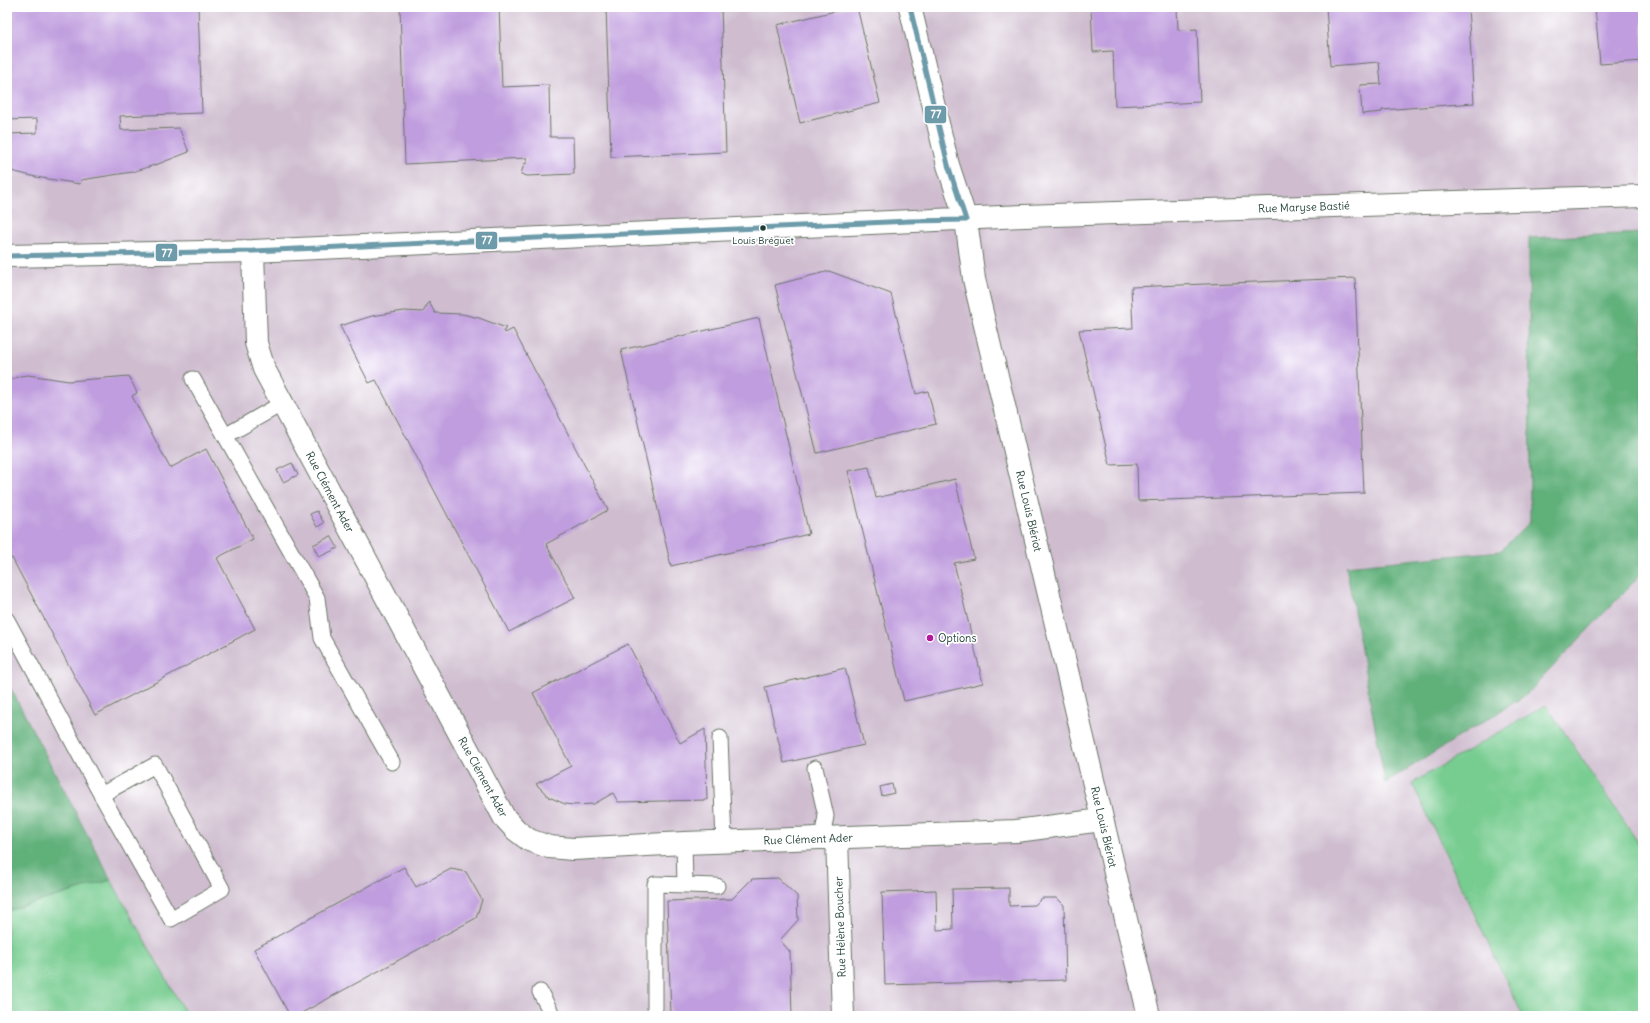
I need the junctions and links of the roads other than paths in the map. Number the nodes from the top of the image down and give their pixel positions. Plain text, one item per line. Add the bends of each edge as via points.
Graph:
1 (910, 7) edge
2 (1643, 196) edge
3 (966, 220) junction
4 (253, 251) junction
5 (7, 256) edge
6 (193, 379) dead end
7 (283, 403) junction
8 (225, 436) junction
9 (7, 620) edge
10 (720, 738) dead end
11 (392, 762) dead end
12 (815, 768) dead end
13 (101, 795) junction
14 (1102, 820) junction
15 (829, 838) junction
16 (724, 842) junction
17 (684, 843) junction
18 (686, 885) junction
19 (717, 886) dead end
20 (540, 992) dead end
21 (654, 1008) dead end
22 (553, 1016) edge
23 (843, 1016) edge
24 (1149, 1016) edge

1 - 3 street, Rue Louis Blériot via 948,165
2 - 3 street, Rue Maryse Bastié via 1040,215
3 - 4 street, Rue Maryse Bastié
3 - 14 street, Rue Louis Blériot via 974,279
4 - 5 street, Rue Maryse Bastié
4 - 7 street, Rue Clément Ader via 256,343 264,369
6 - 8 lane
7 - 8 lane
7 - 17 street, Rue Clément Ader via 508,821 529,840 549,847 573,849
8 - 11 lane via 317,598 322,638
9 - 13 lane
10 - 16 lane
12 - 15 lane
13 - 13 lane via 171,919 222,889 155,765
14 - 15 street, Rue Clément Ader via 1016,831
14 - 24 street, Rue Louis Blériot
15 - 16 street, Rue Clément Ader
15 - 23 street, Rue Hélène Boucher
16 - 17 street, Rue Clément Ader
17 - 18 lane
18 - 19 lane
18 - 21 lane via 655,884
20 - 22 lane

